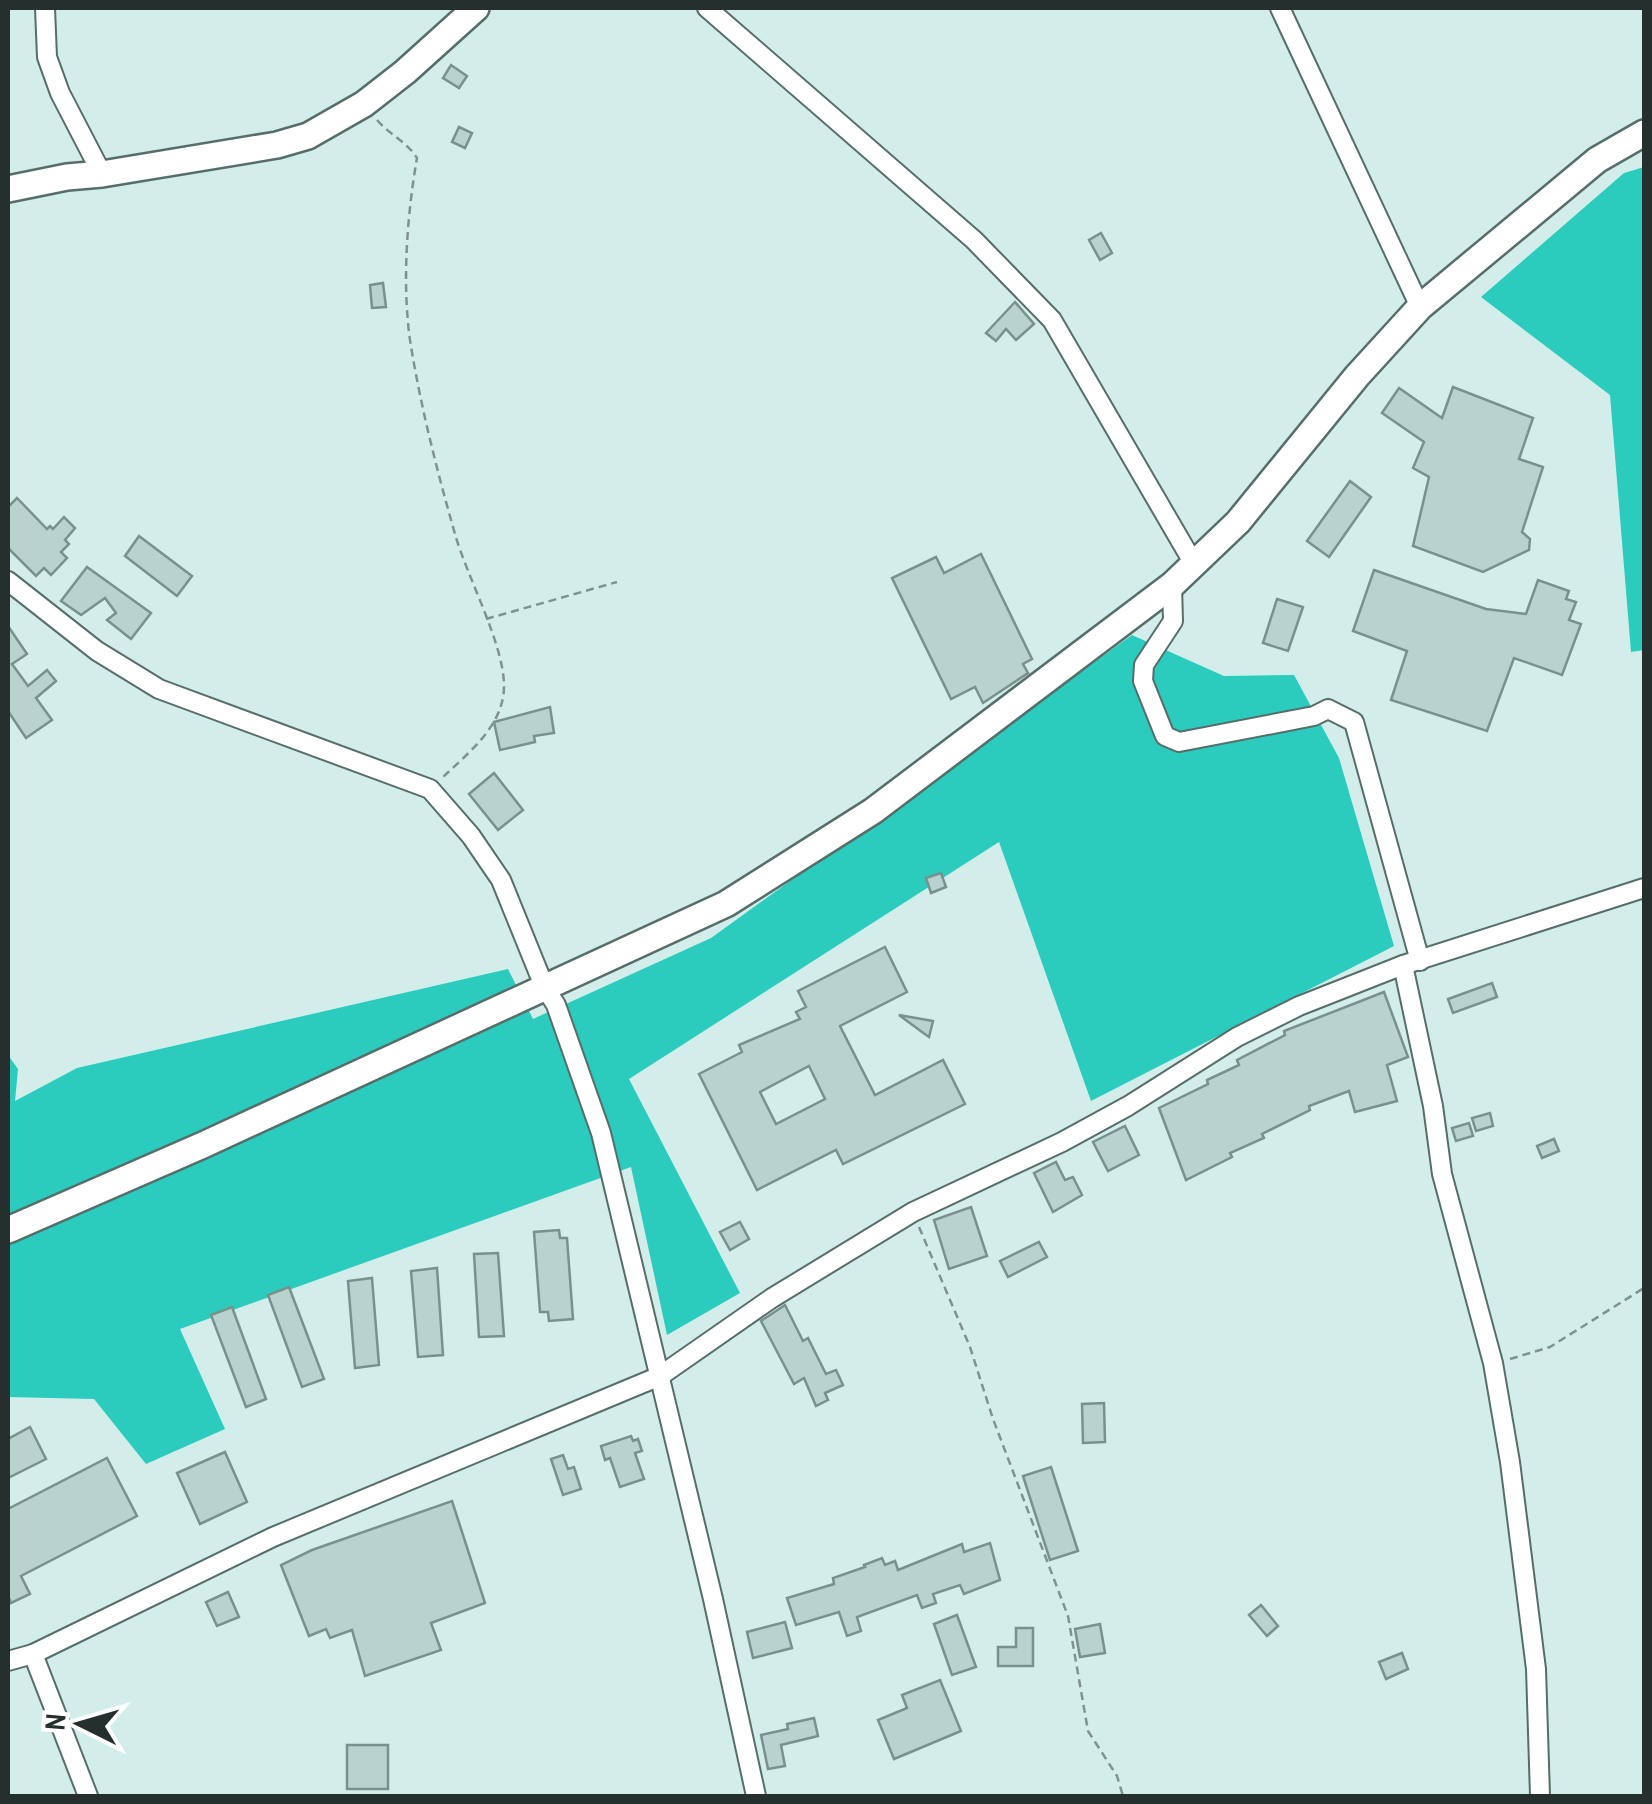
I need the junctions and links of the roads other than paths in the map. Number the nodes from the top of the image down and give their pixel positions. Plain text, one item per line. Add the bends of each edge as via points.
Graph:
1 (45, 8) edge
2 (476, 8) edge
3 (706, 8) edge
4 (1280, 8) edge
5 (1644, 133) edge
6 (102, 174) junction
7 (8, 189) edge
8 (1420, 306) junction
9 (1194, 564) junction
10 (8, 581) edge
11 (1172, 584) junction
12 (1644, 888) edge
13 (1411, 963) junction
14 (544, 986) junction
15 (8, 1230) edge
16 (660, 1376) junction
17 (33, 1654) junction
18 (8, 1661) edge
19 (88, 1796) edge
20 (756, 1796) edge
21 (1540, 1796) edge

1 - 6 street via 47,57
2 - 6 street via 364,104 308,136
3 - 9 street via 974,240 1052,320
4 - 8 street
5 - 8 street via 1597,160
6 - 7 street
8 - 9 street via 1238,522
9 - 11 street
10 - 14 street via 159,690 430,789 501,880
11 - 13 street via 1173,621 1144,666 1143,681 1165,736 1179,742 1328,709 1354,722
11 - 14 street via 824,842 726,904
12 - 13 street
13 - 16 street via 1299,1006 1094,1124 913,1212
13 - 21 street via 1442,1174 1493,1363 1524,1559
14 - 15 street
14 - 16 street via 601,1133
16 - 17 street via 273,1537
16 - 20 street
17 - 18 street
17 - 19 street

